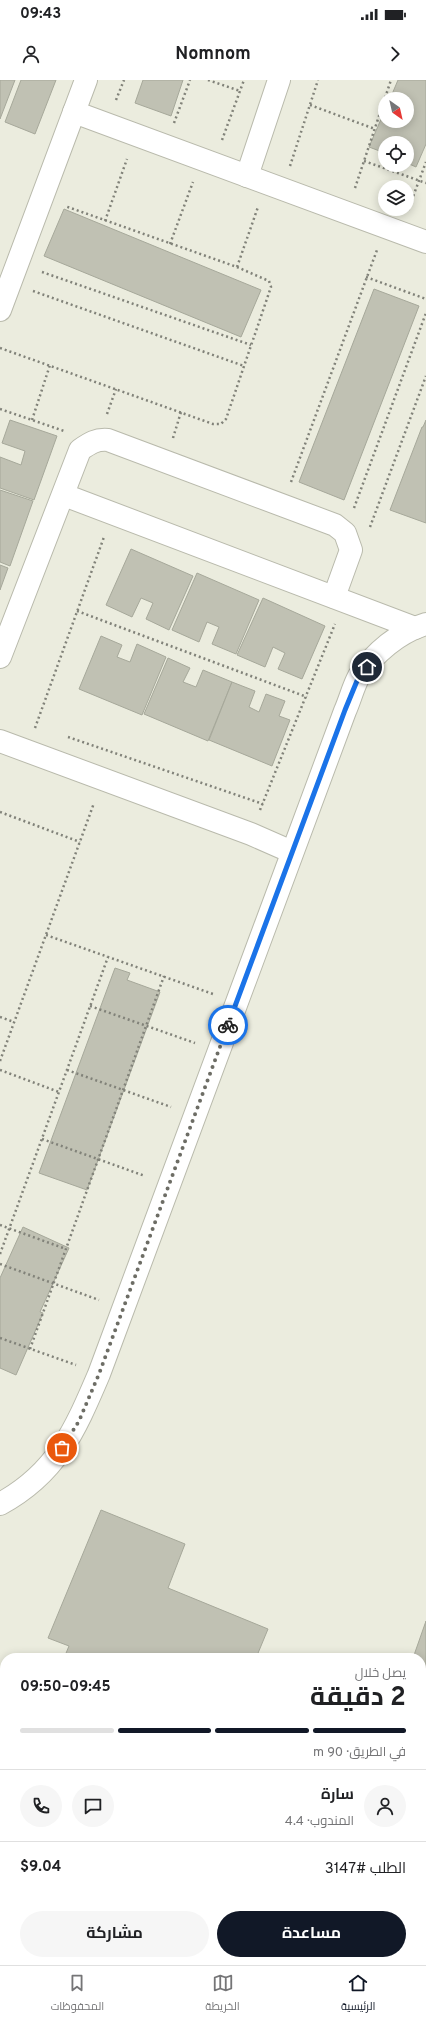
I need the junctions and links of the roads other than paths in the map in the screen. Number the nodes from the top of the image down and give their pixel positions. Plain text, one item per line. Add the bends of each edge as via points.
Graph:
1 (86, 80) edge
2 (279, 80) edge
3 (74, 112) junction
4 (247, 176) junction
5 (426, 242) edge
6 (0, 310) edge
7 (64, 496) junction
8 (334, 597) junction
9 (420, 626) edge
10 (0, 657) edge
11 (0, 741) edge
12 (292, 852) junction
13 (0, 1504) edge

1 - 3 street
2 - 4 street
3 - 4 street
3 - 6 street
4 - 5 street
7 - 8 street
7 - 8 street via 80,450 93,441 108,440 282,505 335,525 348,541
7 - 10 street
8 - 9 street
9 - 12 street via 383,648 359,676
11 - 12 street
12 - 13 street via 99,1374 79,1421 54,1461 18,1494

